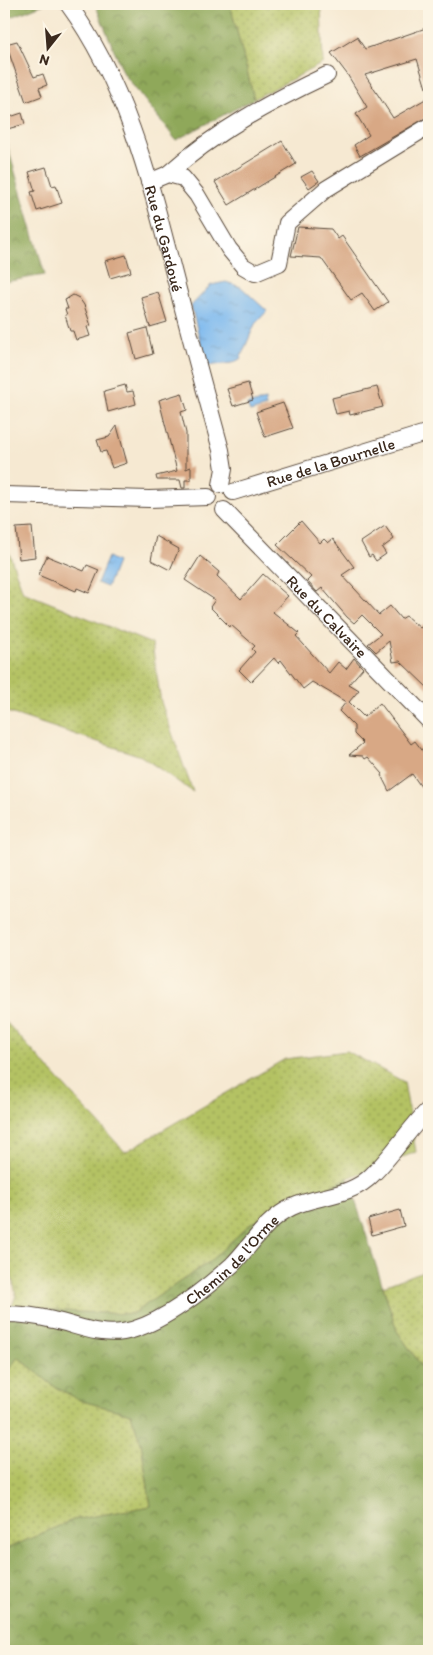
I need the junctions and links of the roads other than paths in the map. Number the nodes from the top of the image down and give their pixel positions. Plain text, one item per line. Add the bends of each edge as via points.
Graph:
1 (68, 4) edge
2 (328, 75) dead end
3 (429, 126) edge
4 (168, 174) junction
5 (149, 182) junction
6 (429, 432) edge
7 (227, 488) junction
8 (4, 495) edge
9 (208, 497) junction
10 (224, 510) junction
11 (429, 721) edge
12 (429, 1109) edge
13 (4, 1314) edge

1 - 5 street, Rue du Gardoué via 104,61 127,114
2 - 4 street via 290,92 192,152
3 - 4 street via 326,189 287,223 279,263 255,273 243,266 229,249 197,195 183,178
4 - 5 street
5 - 7 street, Rue du Gardoué via 221,450
6 - 7 street, Rue de la Bournelle via 261,485
7 - 9 street via 214,487
7 - 10 street via 233,503
8 - 9 street via 149,499
9 - 10 street via 213,508
10 - 11 street, Rue du Calvaire
12 - 13 street, Chemin de l'Orme via 372,1177 342,1193 291,1208 260,1232 232,1264 156,1320 126,1332 108,1334 52,1319

